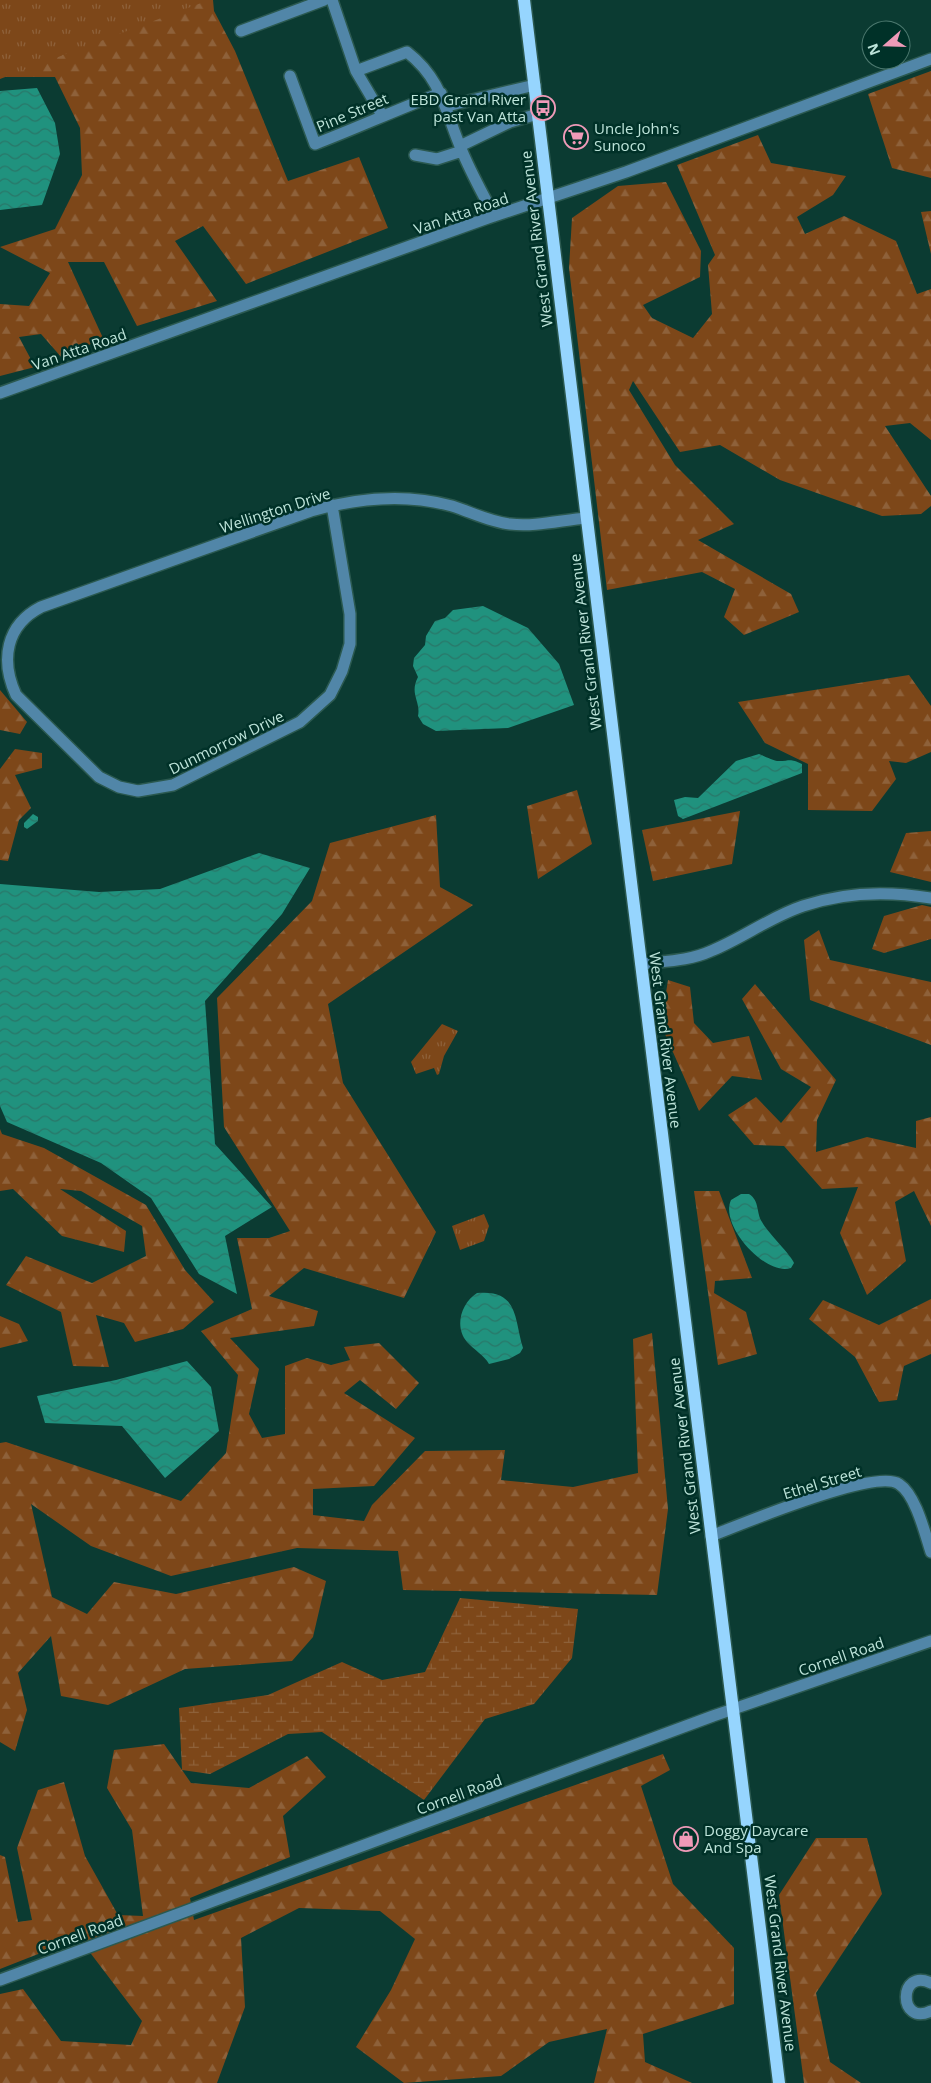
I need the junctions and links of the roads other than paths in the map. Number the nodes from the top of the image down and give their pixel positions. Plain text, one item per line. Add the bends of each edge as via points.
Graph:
1 (324, 0) edge
2 (332, 0) edge
3 (524, 0) edge
4 (241, 31) dead end
5 (931, 59) edge
6 (356, 71) junction
7 (290, 76) dead end
8 (535, 85) junction
9 (441, 93) junction
10 (447, 106) junction
11 (538, 114) junction
12 (382, 115) junction
13 (461, 149) junction
14 (415, 155) dead end
15 (548, 199) junction
16 (494, 216) junction
17 (0, 393) edge
18 (332, 505) junction
19 (587, 518) junction
20 (2, 648) edge
21 (931, 898) edge
22 (640, 964) junction
23 (711, 1536) junction
24 (931, 1552) edge
25 (931, 1641) edge
26 (733, 1709) junction
27 (0, 1980) edge
28 (931, 1983) edge
29 (931, 2012) edge
30 (779, 2083) edge

1 - 4 street
2 - 6 street
3 - 8 main road, West Grand River Avenue
5 - 15 street, Van Atta Road
6 - 9 street via 407,52 429,73
6 - 12 street
7 - 12 street, Pine Street via 315,144
8 - 10 street
8 - 11 main road, West Grand River Avenue
9 - 10 street
9 - 12 street, Pine Street
10 - 13 street
11 - 13 street via 510,122
11 - 15 main road, West Grand River Avenue
13 - 14 street via 437,159
13 - 16 street
15 - 16 street, Van Atta Road
15 - 19 main road, West Grand River Avenue
16 - 17 street, Van Atta Road
18 - 19 street, Wellington Drive via 381,498 414,500 516,524
18 - 20 street, Wellington Drive via 41,607 16,624
18 - 20 street, Dunmorrow Drive via 350,614 350,644 334,688 300,722 173,785 138,791 119,787 99,776 16,695 5,673
19 - 22 main road, West Grand River Avenue
21 - 22 street via 905,894 838,898 803,906 764,922 702,955
22 - 23 main road, West Grand River Avenue
23 - 24 street, Ethel Street via 828,1493 860,1484 892,1481 904,1488 916,1509
23 - 26 main road, West Grand River Avenue
25 - 26 street, Cornell Road
26 - 27 street, Cornell Road
26 - 30 main road, West Grand River Avenue
28 - 29 street via 924,1980 915,1982 905,1995 912,2011 920,2014

